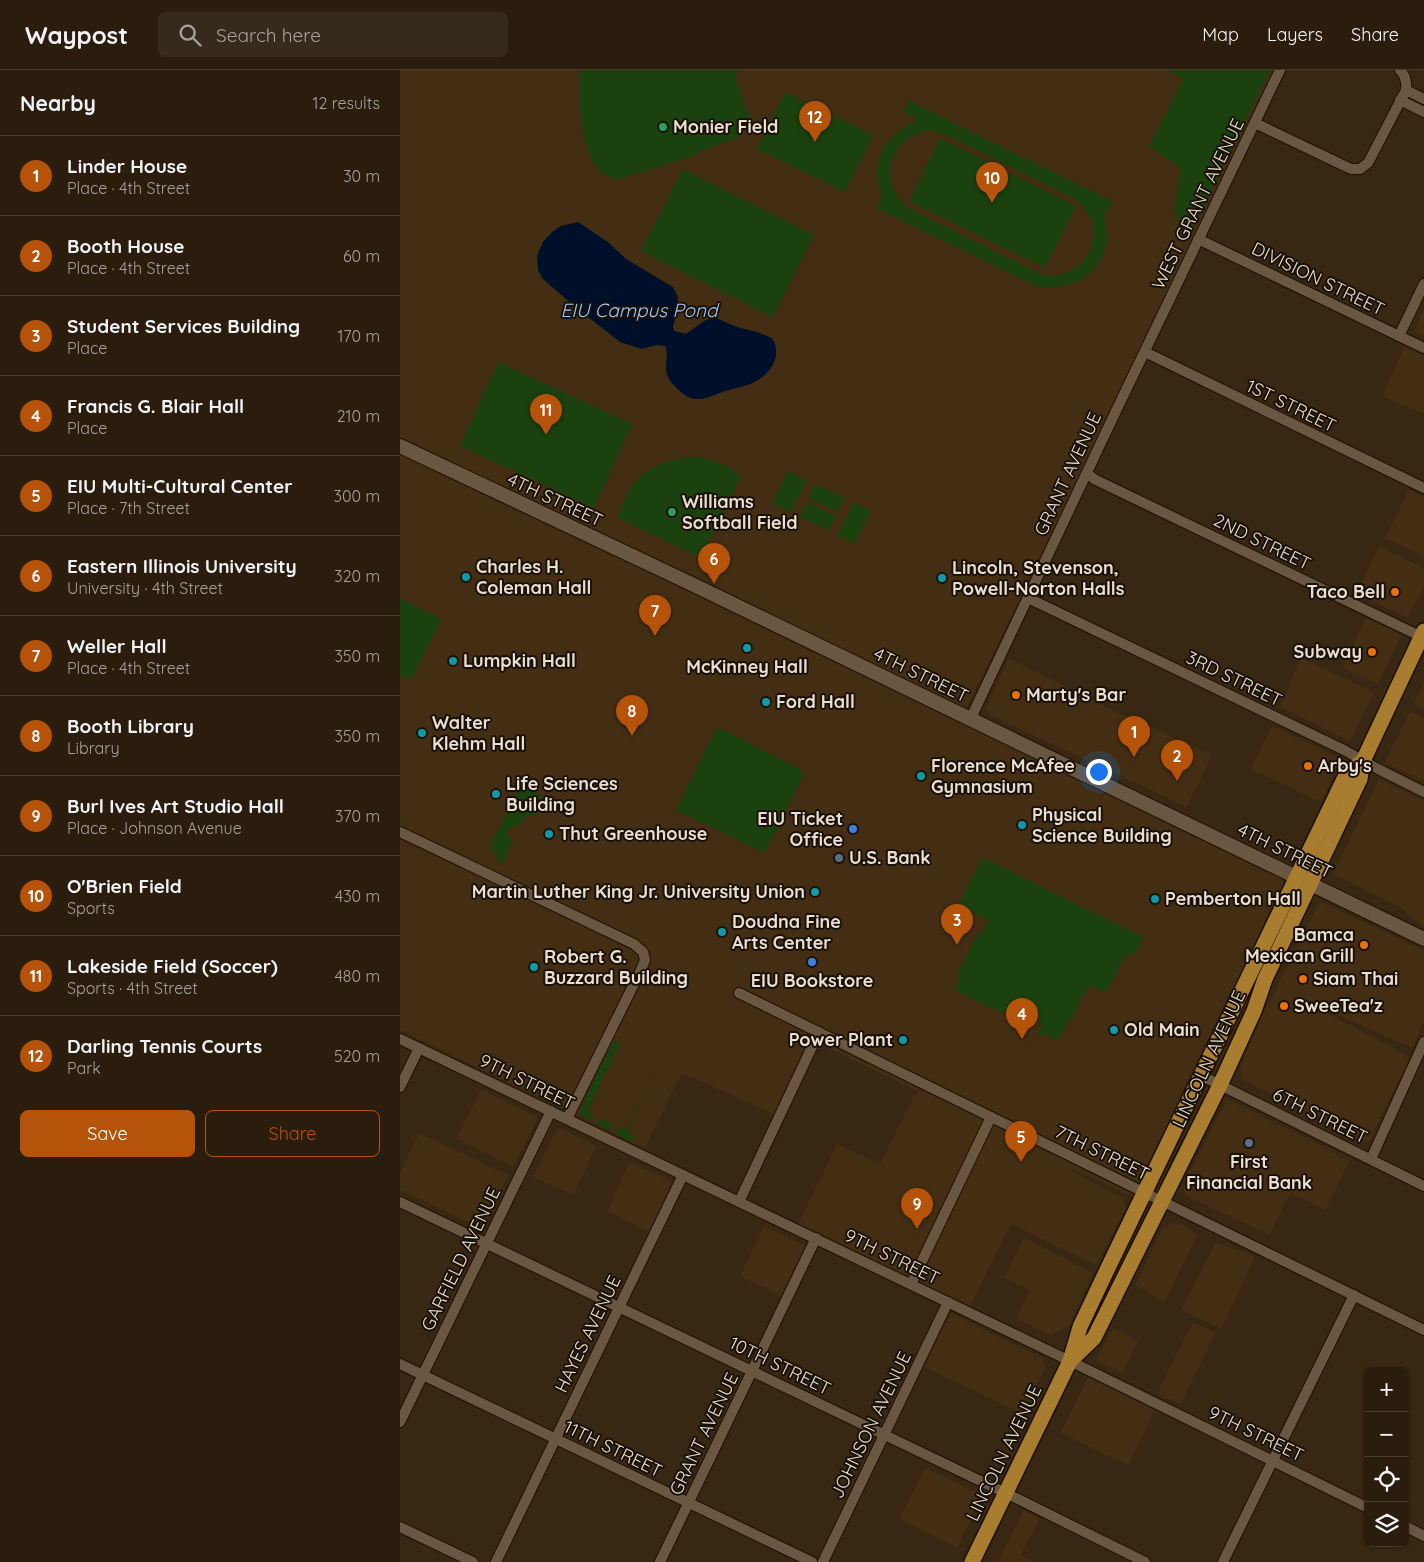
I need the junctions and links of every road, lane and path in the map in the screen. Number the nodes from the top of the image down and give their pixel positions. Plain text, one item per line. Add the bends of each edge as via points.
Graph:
1 (1280, 70) edge
2 (1400, 70) edge
3 (1406, 90) junction
4 (1424, 98) edge
5 (1400, 100) junction
6 (1424, 112) edge
7 (1255, 123) junction
8 (1198, 239) junction
9 (1424, 284) edge
10 (1399, 336) junction
11 (1424, 348) edge
12 (1145, 352) junction
13 (400, 446) edge
14 (1087, 473) junction
15 (1424, 488) edge
16 (1028, 598) junction
17 (1423, 635) edge
18 (970, 720) junction
19 (1363, 761) junction
20 (1424, 792) edge
21 (400, 832) edge
22 (1297, 878) junction
23 (1310, 884) junction
24 (1424, 939) edge
25 (739, 993) dead end
26 (818, 1032) junction
27 (400, 1039) edge
28 (1424, 1042) edge
29 (419, 1048) junction
30 (1202, 1076) junction
31 (1220, 1085) junction
32 (400, 1087) edge
33 (551, 1111) junction
34 (991, 1118) junction
35 (567, 1119) junction
36 (1371, 1159) junction
37 (683, 1175) junction
38 (1424, 1186) edge
39 (1145, 1192) junction
40 (1163, 1201) junction
41 (400, 1202) edge
42 (739, 1202) junction
43 (816, 1238) junction
44 (487, 1243) junction
45 (911, 1284) junction
46 (1354, 1295) junction
47 (948, 1302) junction
48 (619, 1307) junction
49 (1424, 1330) edge
50 (1070, 1361) junction
51 (400, 1364) edge
52 (752, 1371) junction
53 (423, 1375) junction
54 (400, 1422) edge
55 (884, 1434) junction
56 (556, 1439) junction
57 (1273, 1460) junction
58 (1006, 1492) junction
59 (688, 1503) junction
60 (1364, 1506) edge
61 (400, 1527) edge
62 (1409, 1528) edge
63 (1424, 1536) edge
64 (473, 1562) edge
65 (496, 1562) edge
66 (660, 1562) edge
67 (812, 1562) edge
68 (823, 1562) edge
69 (972, 1562) edge
70 (1145, 1562) edge
71 (1223, 1562) edge

1 - 7 street, WEST GRANT AVENUE
2 - 3 street via 1407,83
3 - 4 street
3 - 5 street
5 - 6 street
5 - 7 street via 1368,163 1360,169 1351,169
7 - 8 street, WEST GRANT AVENUE
8 - 10 street, DIVISION STREET
8 - 12 street, WEST GRANT AVENUE
9 - 10 street
10 - 11 street, DIVISION STREET
12 - 14 street, GRANT AVENUE
12 - 15 street, 1ST STREET
13 - 18 street, 4TH STREET
14 - 16 street, GRANT AVENUE
14 - 17 street, 2ND STREET
16 - 18 street, GRANT AVENUE
16 - 19 street, 3RD STREET
17 - 19 main road, LINCOLN AVENUE
18 - 22 street, 4TH STREET
19 - 20 street, 3RD STREET
19 - 22 main road, LINCOLN AVENUE via 1347,773
19 - 23 main road, LINCOLN AVENUE via 1360,780
21 - 35 street via 634,944 644,952 641,970
22 - 23 street, 4TH STREET
22 - 30 main road, LINCOLN AVENUE
23 - 24 street, 4TH STREET
23 - 31 main road, LINCOLN AVENUE
25 - 26 street, 7TH STREET
26 - 34 street, 7TH STREET
26 - 42 street
27 - 29 street, 9TH STREET
28 - 36 street
29 - 32 street
29 - 33 street, 9TH STREET
30 - 31 street, 6TH STREET
30 - 39 main road, LINCOLN AVENUE
31 - 36 street, 6TH STREET
31 - 40 main road, LINCOLN AVENUE
33 - 35 street, 9TH STREET
33 - 44 street, GARFIELD AVENUE
34 - 39 street, 7TH STREET
34 - 45 street
35 - 37 street, 9TH STREET
36 - 38 street, 6TH STREET
37 - 42 street, 9TH STREET
37 - 48 street, HAYES AVENUE
39 - 40 street, 7TH STREET
39 - 50 main road, LINCOLN AVENUE via 1080,1327
40 - 46 street, 7TH STREET
40 - 50 main road, LINCOLN AVENUE via 1094,1338
41 - 44 street, 10TH STREET
42 - 43 street, 9TH STREET
43 - 45 street, 9TH STREET
43 - 52 street, GRANT AVENUE
44 - 48 street, 10TH STREET
44 - 53 street, GARFIELD AVENUE
45 - 47 street, 9TH STREET
46 - 49 street, 7TH STREET
46 - 57 street
47 - 50 street, 9TH STREET
47 - 55 street, JOHNSON AVENUE
48 - 52 street, 10TH STREET
48 - 56 street, HAYES AVENUE
50 - 57 street, 9TH STREET
50 - 58 main road, LINCOLN AVENUE
51 - 53 street, 11TH STREET
52 - 55 street, 10TH STREET
52 - 59 street, GRANT AVENUE
53 - 54 street, GARFIELD AVENUE
53 - 56 street, 11TH STREET
55 - 58 street, 10TH STREET
55 - 68 street, JOHNSON AVENUE
56 - 59 street, 11TH STREET
56 - 65 street, HAYES AVENUE
57 - 60 street, 9TH STREET
57 - 71 street
58 - 69 main road, LINCOLN AVENUE
58 - 70 street, 10TH STREET
59 - 66 street, GRANT AVENUE
59 - 67 street, 11TH STREET
61 - 64 street
62 - 63 street

